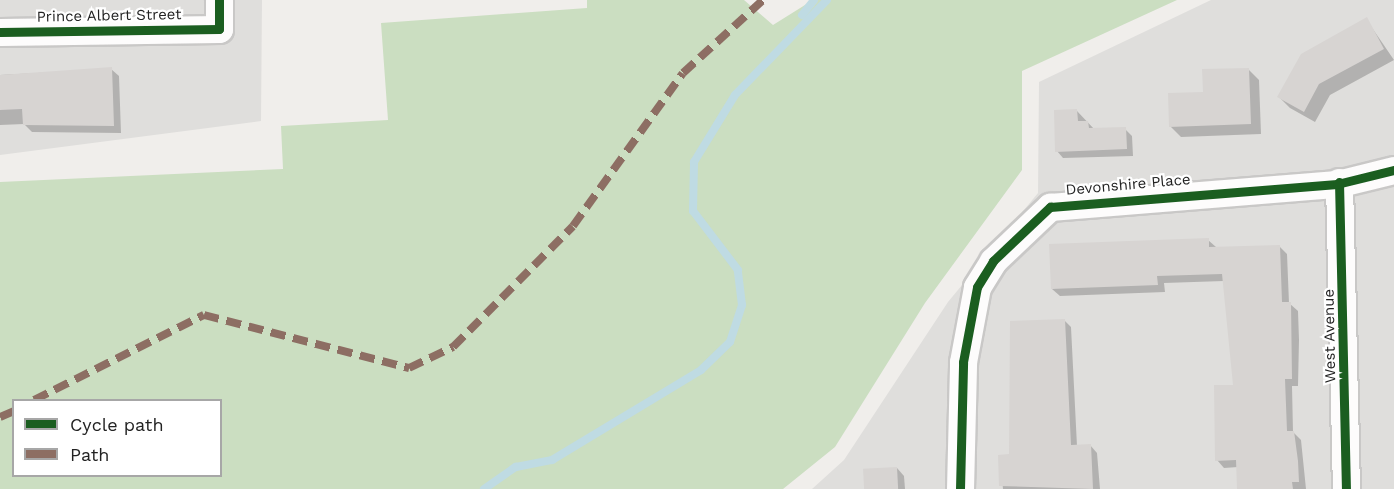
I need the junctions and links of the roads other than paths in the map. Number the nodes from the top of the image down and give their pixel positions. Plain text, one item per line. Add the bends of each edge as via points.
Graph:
1 (219, 0) edge
2 (0, 32) edge
3 (1394, 170) edge
4 (1340, 182) junction
5 (960, 489) edge
6 (1346, 489) edge

1 - 2 street, Prince Albert Street via 219,29
3 - 4 street, Devonshire Place
4 - 5 street, Devonshire Place via 1050,207 993,261 968,315
4 - 6 street, West Avenue

